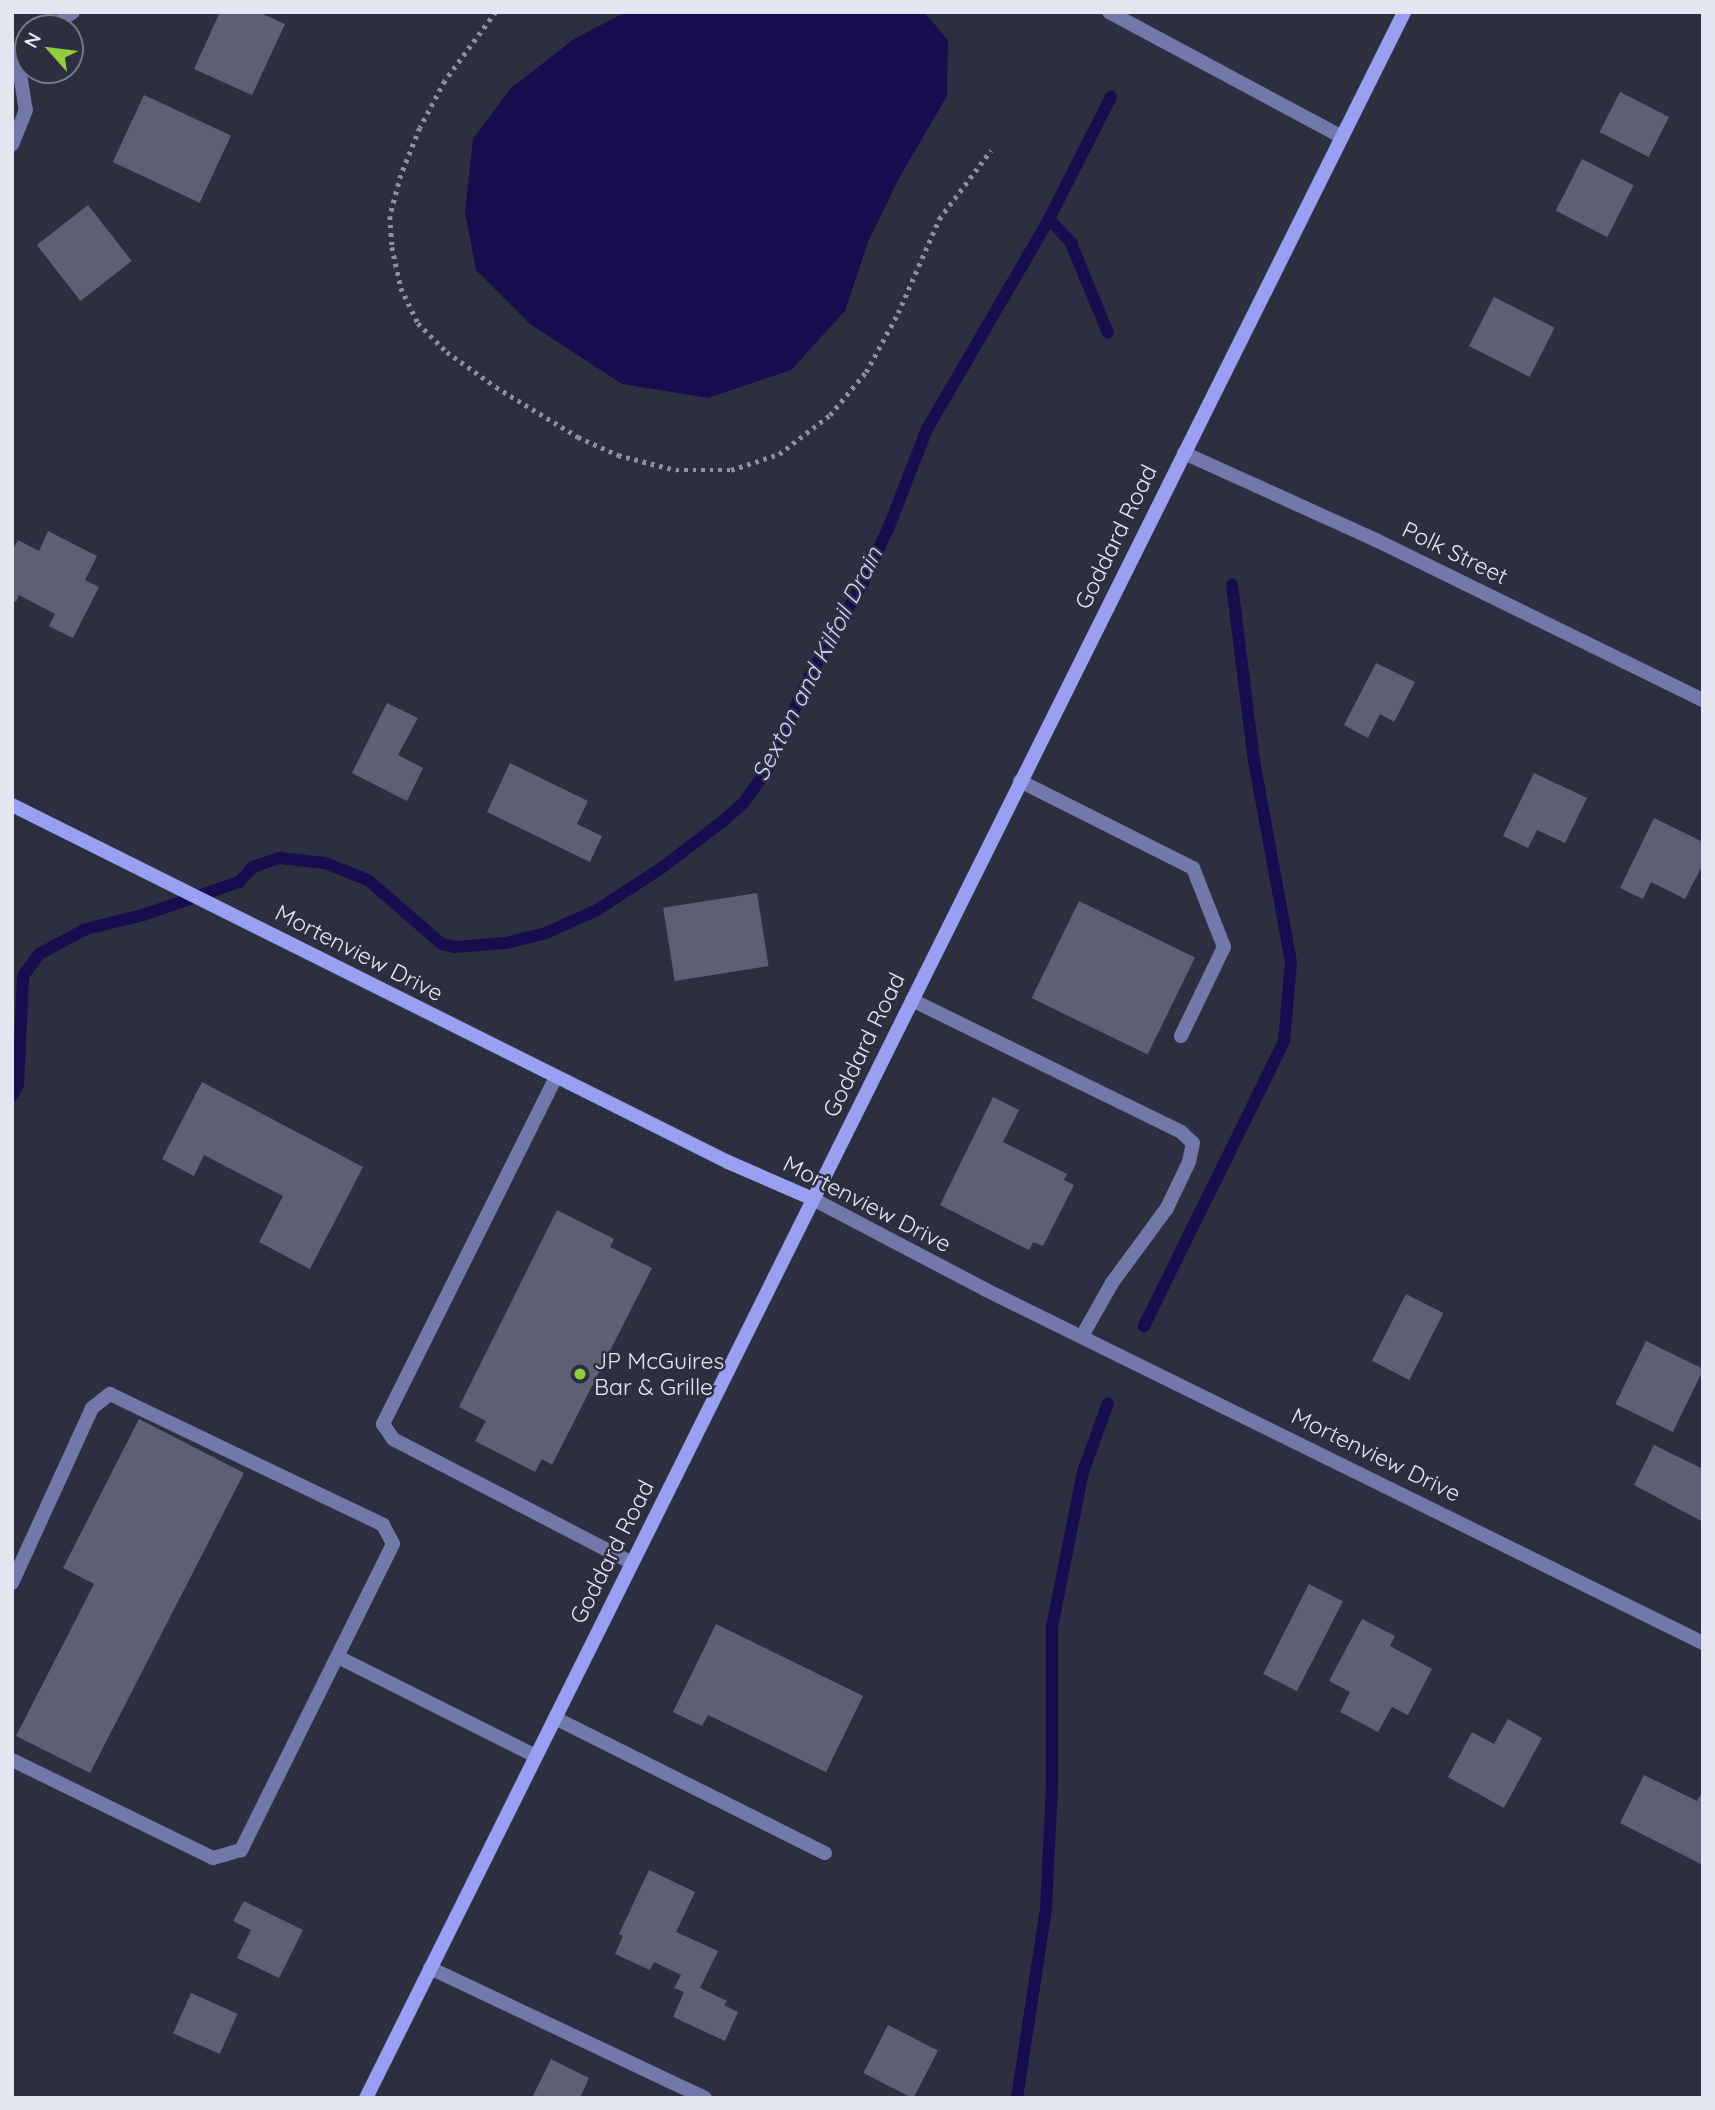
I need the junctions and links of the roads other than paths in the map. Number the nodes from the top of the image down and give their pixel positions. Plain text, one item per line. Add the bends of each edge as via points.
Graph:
1 (1109, 12) edge
2 (1404, 12) edge
3 (12, 54) edge
4 (1342, 137) junction
5 (12, 144) edge
6 (1184, 453) junction
7 (1703, 700) edge
8 (1020, 781) junction
9 (12, 805) edge
10 (912, 1000) junction
11 (1181, 1036) dead end
12 (556, 1077) junction
13 (813, 1199) junction
14 (1082, 1336) junction
15 (632, 1563) junction
16 (12, 1583) edge
17 (1703, 1643) edge
18 (338, 1657) junction
19 (555, 1718) junction
20 (536, 1756) junction
21 (12, 1760) edge
22 (825, 1853) dead end
23 (430, 1968) junction
24 (366, 2098) edge
25 (705, 2098) edge

1 - 4 street
2 - 4 main road, Goddard Road
3 - 5 street via 26,110
4 - 6 main road, Goddard Road
6 - 7 street, Polk Street via 1376,540
6 - 8 main road, Goddard Road
8 - 10 main road, Goddard Road
8 - 11 street via 1194,868 1224,947
9 - 12 main road, Mortenview Drive
10 - 13 main road, Goddard Road
10 - 14 street via 1181,1132 1193,1143 1167,1208 1112,1283
12 - 13 main road, Mortenview Drive
12 - 15 street via 383,1424 393,1439
13 - 14 street, Mortenview Drive
13 - 15 main road, Goddard Road
14 - 17 street, Mortenview Drive
15 - 19 main road, Goddard Road
16 - 18 street via 92,1408 110,1394 383,1524 393,1545
18 - 20 street
18 - 21 street via 242,1850 214,1858
19 - 20 main road, Goddard Road
19 - 22 street
20 - 23 main road, Goddard Road
23 - 24 main road, Goddard Road
23 - 25 street

